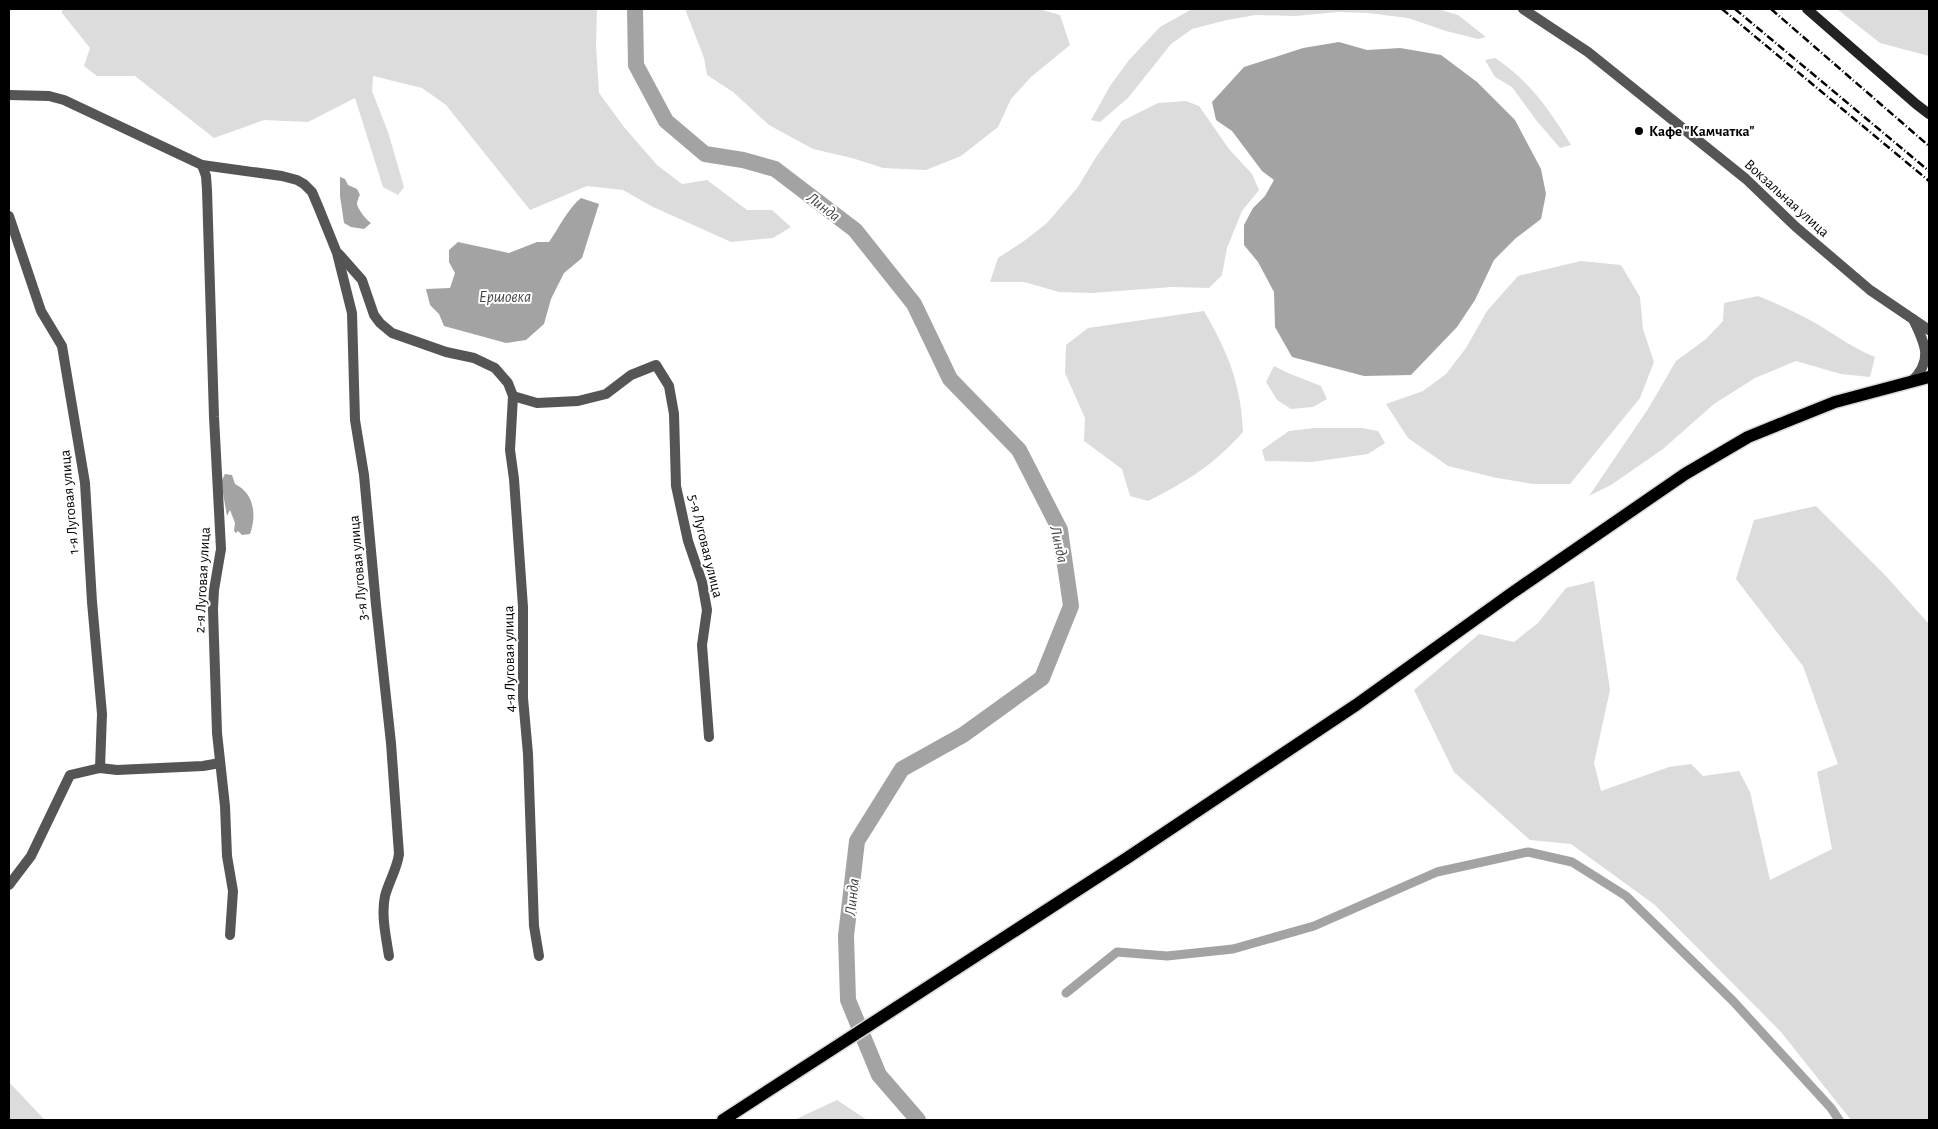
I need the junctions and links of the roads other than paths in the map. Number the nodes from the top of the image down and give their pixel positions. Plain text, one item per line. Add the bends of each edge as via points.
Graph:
1 (1523, 9) edge
2 (1807, 9) edge
3 (9, 95) edge
4 (1929, 114) edge
5 (202, 165) junction
6 (9, 216) edge
7 (337, 253) junction
8 (1912, 318) junction
9 (1929, 330) edge
10 (1929, 377) edge
11 (1911, 382) junction
12 (513, 396) junction
13 (709, 737) dead end
14 (220, 763) junction
15 (100, 768) junction
16 (9, 885) edge
17 (230, 935) dead end
18 (388, 956) dead end
19 (539, 956) dead end
20 (723, 1120) edge

1 - 8 street, Вокзальная улица via 1588,52 1746,179 1862,284
2 - 4 street
3 - 5 street via 49,96 64,100
5 - 7 street, 3-я Луговая улица via 282,176 304,184 312,192
5 - 14 street, 2-я Луговая улица via 207,190 221,548 213,609
6 - 15 street, 1-я Луговая улица via 41,311 62,346 85,483 102,714
7 - 12 street via 362,280 374,315 392,333 474,358 494,368 508,383
7 - 18 street, 3-я Луговая улица via 352,313 355,420 364,474 391,743 399,854 385,899
8 - 9 street, Вокзальная улица
8 - 11 street via 1922,338 1926,360 1921,372
10 - 11 main road
11 - 20 main road via 1835,402 1748,438 1692,469 1356,705
12 - 13 street, 5-я Луговая улица via 537,403 578,401 606,394 631,375 656,365 669,386 674,414 676,486 707,610 702,645
12 - 19 street, 4-я Луговая улица via 510,450 524,607 523,698 534,926
14 - 15 street via 117,770
14 - 17 street, 2-я Луговая улица via 227,856 234,890
15 - 16 street via 70,775 31,856

